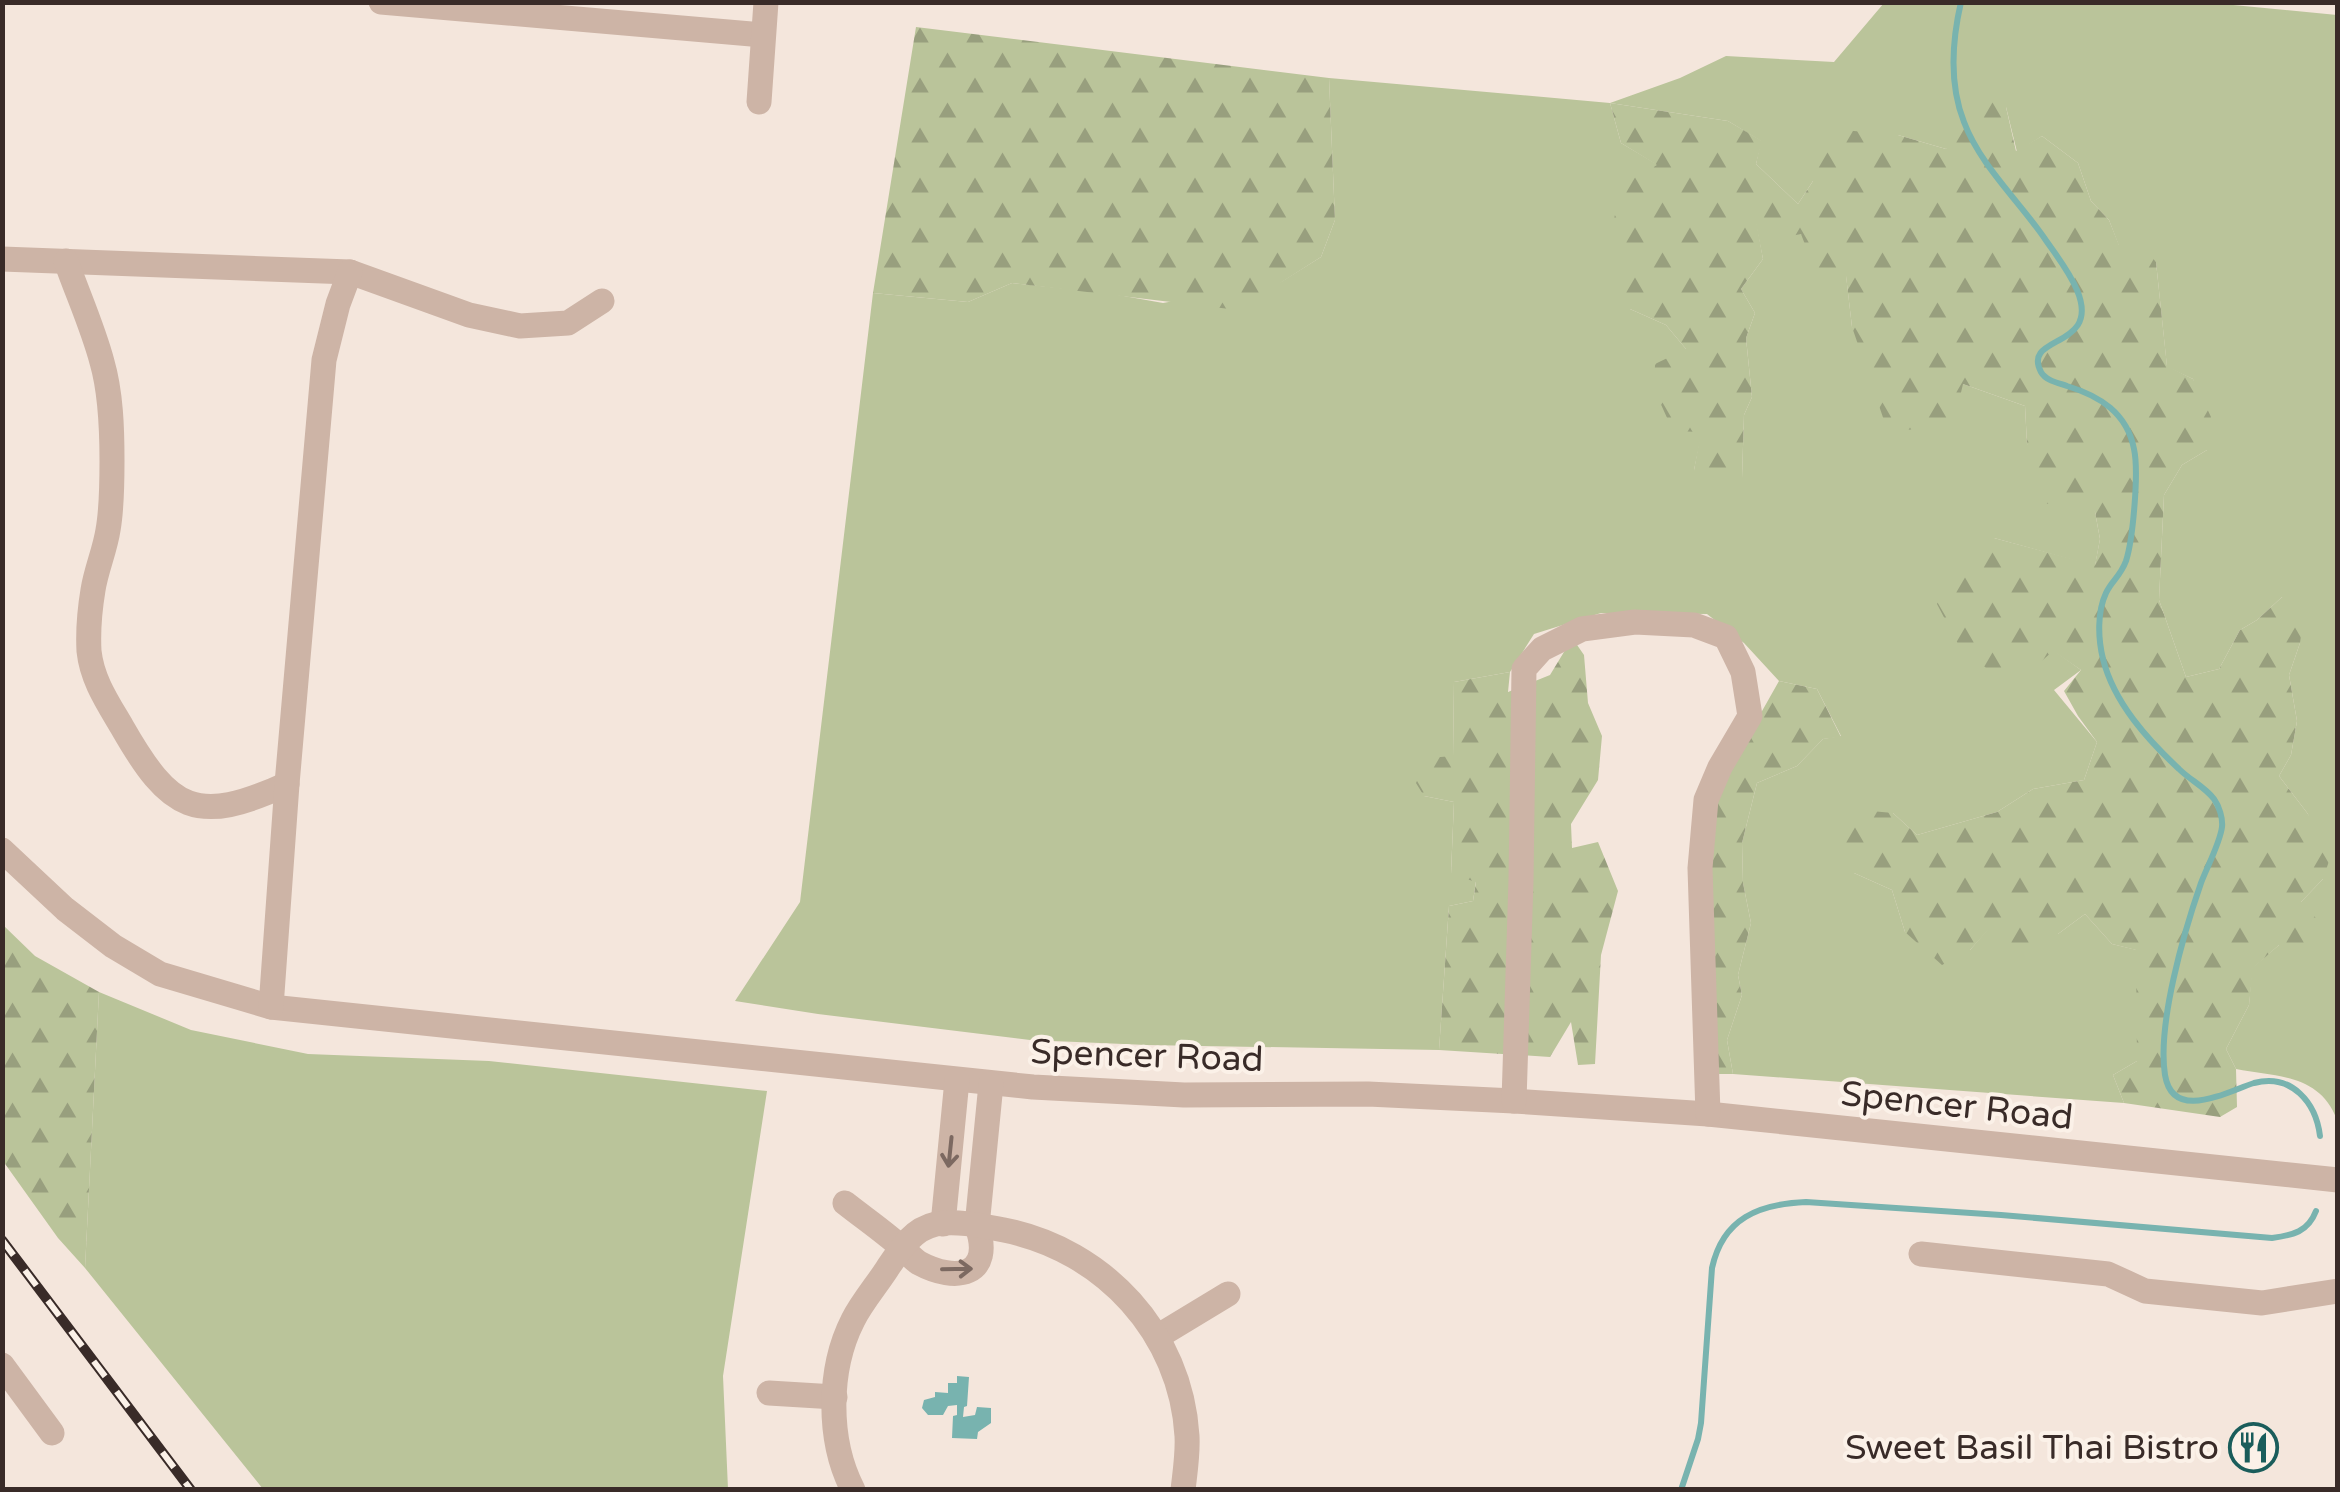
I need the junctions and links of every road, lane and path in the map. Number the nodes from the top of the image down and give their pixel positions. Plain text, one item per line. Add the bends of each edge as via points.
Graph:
1 (381, 2) edge
2 (766, 2) edge
3 (763, 35) junction
4 (758, 102) dead end
5 (2, 259) edge
6 (66, 262) junction
7 (350, 272) junction
8 (602, 301) dead end
9 (287, 784) junction
10 (2, 850) edge
11 (271, 1008) junction
12 (957, 1080) junction
13 (991, 1084) junction
14 (1514, 1100) junction
15 (1708, 1114) junction
16 (2338, 1180) edge
17 (845, 1203) dead end
18 (943, 1224) junction
19 (977, 1226) junction
20 (901, 1246) junction
21 (1921, 1254) dead end
22 (2338, 1292) edge
23 (1228, 1294) dead end
24 (1157, 1336) junction
25 (2, 1365) edge
26 (769, 1393) dead end
27 (835, 1397) junction
28 (52, 1432) dead end
29 (853, 1490) edge
30 (1183, 1490) edge

1 - 3 street
2 - 3 street
3 - 4 street
5 - 6 street
6 - 7 street
6 - 9 street via 109,401 108,530 93,589 89,649 95,680 136,753 173,797 202,807 251,800
7 - 8 street via 468,315 520,326 568,323
7 - 9 street via 324,360
9 - 11 street
10 - 11 street, Spencer Road via 65,909 160,974
11 - 12 street, Spencer Road
12 - 13 street, Spencer Road
12 -> 18 street
13 - 14 street, Spencer Road via 1184,1095
13 - 19 street
14 - 15 street, Spencer Road
14 - 15 street via 1524,669 1542,649 1582,629 1635,622 1694,625 1726,637 1744,672 1750,716 1706,800 1700,868
15 - 16 street, Spencer Road
17 - 20 street
18 - 19 street
18 - 20 street
20 -> 19 street via 918,1262 945,1271 974,1270 981,1260
19 - 24 street via 1026,1235 1081,1261 1135,1304
20 - 27 street via 845,1339
21 - 22 street via 2108,1274 2145,1292 2262,1304
23 - 24 street
24 - 30 street via 1183,1409
25 - 28 street
26 - 27 street
27 - 29 street via 840,1459

